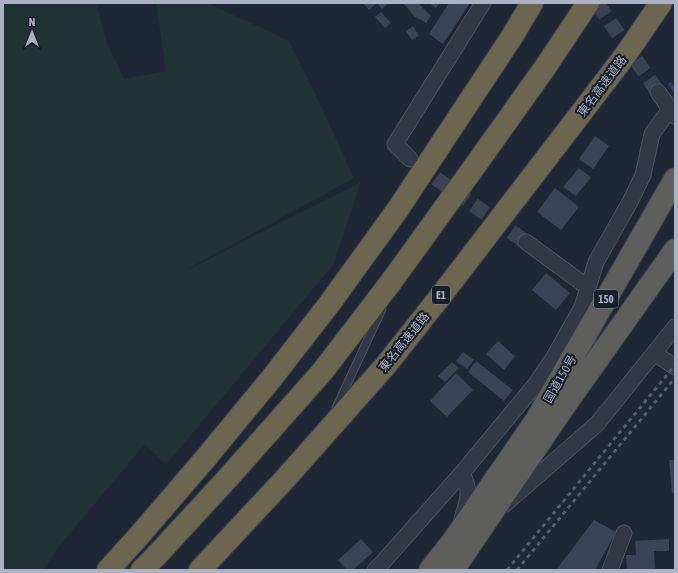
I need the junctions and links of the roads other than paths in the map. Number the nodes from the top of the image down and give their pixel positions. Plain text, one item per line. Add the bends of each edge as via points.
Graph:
1 (483, 3) edge
2 (532, 3) edge
3 (588, 3) edge
4 (661, 3) edge
5 (658, 92) tunnel mouth
6 (672, 113) edge
7 (410, 159) tunnel mouth
8 (675, 179) edge
9 (526, 242) tunnel mouth
10 (675, 250) edge
11 (390, 282) junction
12 (588, 288) junction
13 (675, 327) edge
14 (654, 353) junction
15 (675, 367) edge
16 (324, 435) junction
17 (462, 473) junction
18 (488, 519) junction
19 (624, 534) dead end
20 (453, 541) junction
21 (108, 570) edge
22 (142, 570) edge
23 (200, 570) edge
24 (374, 570) edge
25 (430, 570) edge
26 (453, 570) edge
27 (610, 570) edge

1 - 7 street via 395,144
2 - 21 highway via 398,209 330,303 206,459
3 - 11 highway via 540,75
4 - 16 highway, 東名高速道路 / E1 via 624,57 443,293 386,365
5 - 6 street
6 - 12 street via 652,134 643,175 596,262
8 - 20 highway, 国道150号 / 150 via 537,418
9 - 12 street
10 - 18 highway, 国道150号 / 150
11 - 16 lane via 381,310
11 - 22 highway via 322,372
12 - 17 street via 582,307 554,357
13 - 14 street
14 - 15 street
14 - 18 street via 597,424
16 - 23 highway, 東名高速道路 / E1
17 - 20 street via 467,484 468,499
17 - 24 street
18 - 26 highway, 国道150号 / 150
19 - 27 street
20 - 25 highway, 国道150号 / 150

